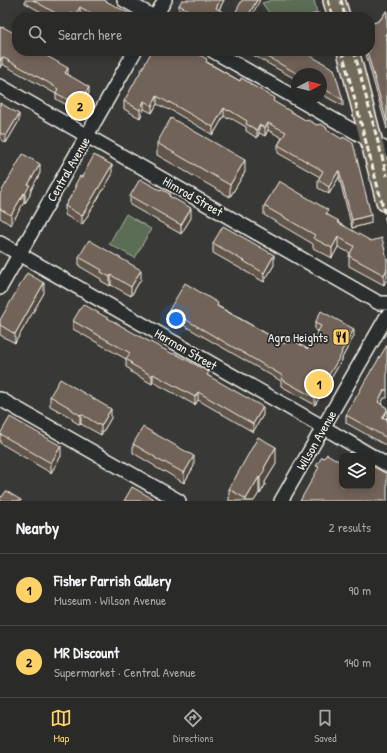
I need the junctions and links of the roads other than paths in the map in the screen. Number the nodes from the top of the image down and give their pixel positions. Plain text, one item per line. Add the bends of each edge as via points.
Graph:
1 (124, 0) edge
2 (165, 0) edge
3 (334, 0) edge
4 (145, 12) edge
5 (157, 12) edge
6 (338, 12) edge
7 (132, 56) edge
8 (222, 56) edge
9 (350, 56) edge
10 (0, 86) edge
11 (87, 135) junction
12 (379, 146) edge
13 (387, 201) edge
14 (0, 243) edge
15 (19, 254) junction
16 (0, 288) edge
17 (387, 303) edge
18 (387, 316) edge
19 (0, 399) edge
20 (323, 427) junction
21 (367, 453) edge
22 (375, 458) edge
23 (387, 465) edge
24 (179, 501) edge
25 (281, 501) edge

1 - 4 street
2 - 5 street
3 - 6 main road
7 - 11 street, Central Avenue
8 - 12 street
9 - 12 main road
10 - 11 street, Himrod Street
11 - 15 street, Central Avenue
11 - 17 street, Himrod Street via 379,303
12 - 13 main road
14 - 15 street, Harman Street
15 - 16 street, Central Avenue
15 - 20 street, Harman Street
18 - 20 street, Wilson Avenue
19 - 24 street
20 - 21 street, Harman Street
20 - 25 street, Wilson Avenue
22 - 23 street, Harman Street

